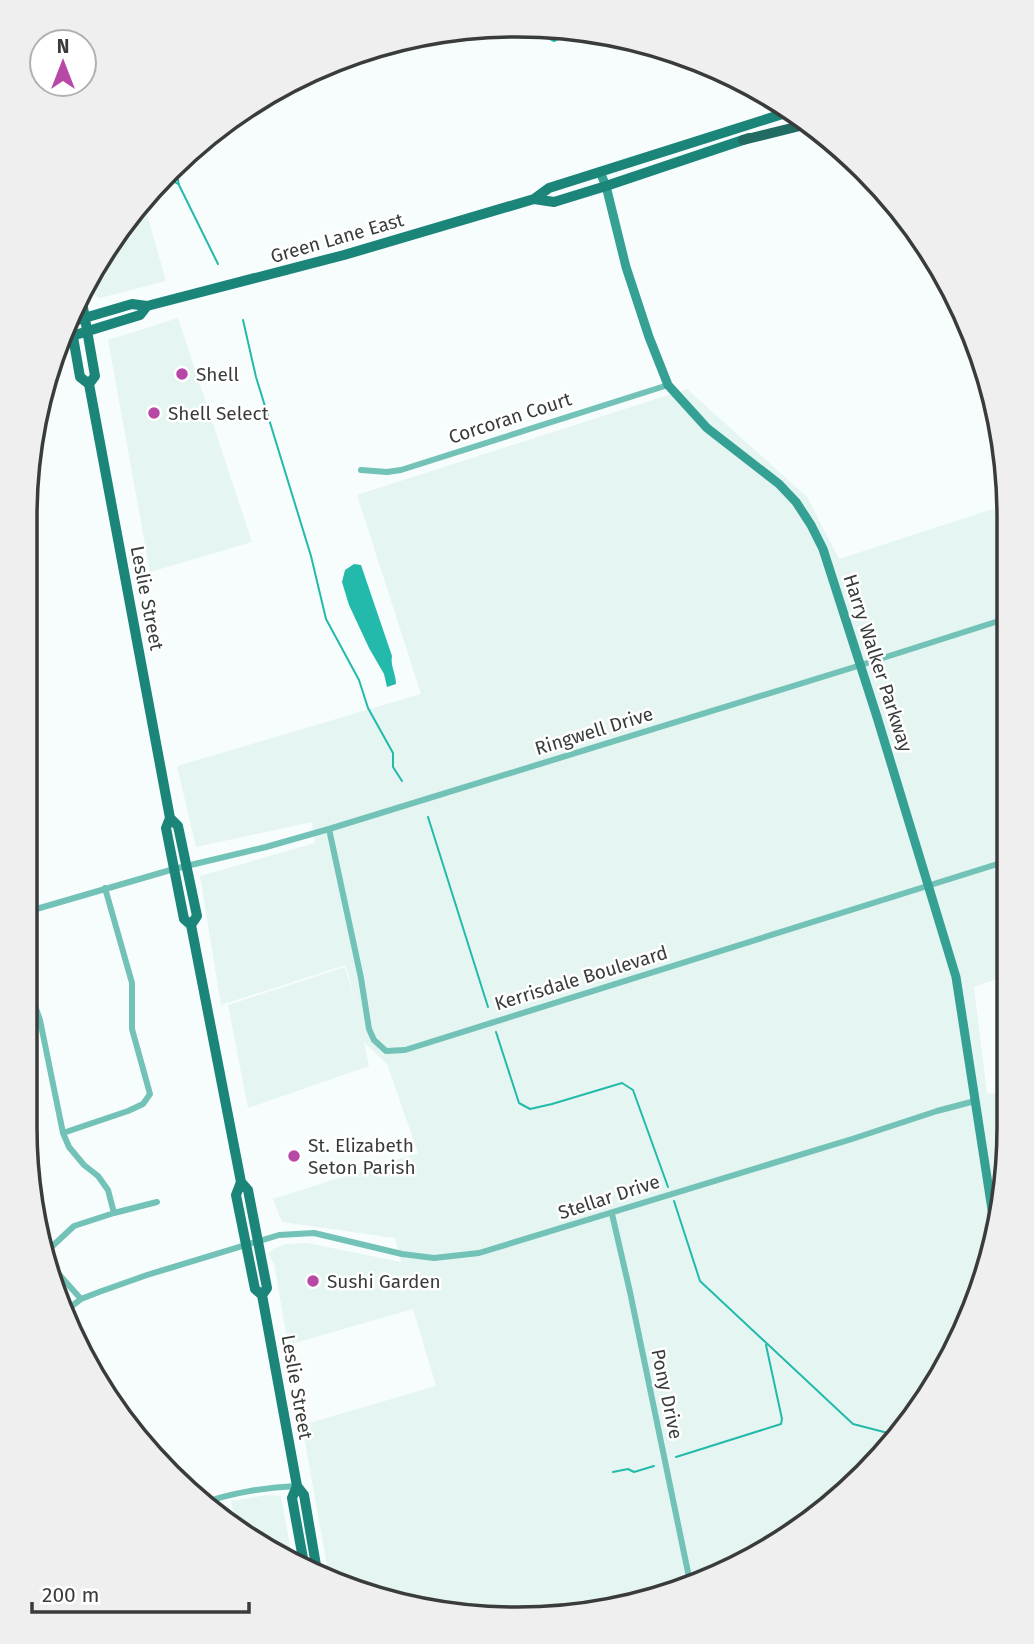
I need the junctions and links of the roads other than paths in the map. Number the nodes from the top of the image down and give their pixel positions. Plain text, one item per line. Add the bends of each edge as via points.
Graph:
1 (779, 115) edge
2 (793, 124) edge
3 (796, 127) edge
4 (743, 140) junction
5 (600, 172) junction
6 (606, 186) junction
7 (534, 199) junction
8 (147, 306) junction
9 (84, 310) edge
10 (85, 319) junction
11 (79, 320) edge
12 (88, 331) junction
13 (72, 336) joint
14 (89, 384) junction
15 (668, 385) junction
16 (361, 470) dead end
17 (997, 622) edge
18 (861, 665) junction
19 (170, 818) junction
20 (329, 829) junction
21 (997, 864) edge
22 (187, 866) junction
23 (174, 869) junction
24 (929, 886) junction
25 (105, 888) junction
26 (37, 909) edge
27 (191, 925) junction
28 (37, 1012) edge
29 (975, 1101) junction
30 (62, 1133) junction
31 (241, 1182) junction
32 (157, 1202) dead end
33 (991, 1203) edge
34 (114, 1213) junction
35 (612, 1214) junction
36 (258, 1241) junction
37 (52, 1246) edge
38 (246, 1246) junction
39 (61, 1276) edge
40 (262, 1295) junction
41 (81, 1299) junction
42 (71, 1306) edge
43 (297, 1486) junction
44 (214, 1499) edge
45 (303, 1557) edge
46 (316, 1563) edge
47 (689, 1576) edge

1 - 5 main road, Green Lane East
2 - 4 main road, Green Lane East
3 - 4 highway
4 - 6 main road, Green Lane East
5 - 6 street, Harry Walker Parkway
5 - 7 main road, Green Lane East via 549,188
6 - 7 main road, Green Lane East via 554,202
6 - 15 street, Harry Walker Parkway via 626,267
7 - 8 main road, Green Lane East
8 - 10 main road, Green Lane East via 132,304
8 - 12 main road, Green Lane East via 140,315
9 - 10 main road, Leslie Street
10 - 11 main road, Green Lane East
10 - 12 main road, Leslie Street
12 - 13 main road, Green Lane East
12 - 14 main road, Leslie Street via 95,376
13 - 14 main road, Leslie Street via 80,377
14 - 19 main road, Leslie Street
15 - 16 street, Corcoran Court via 401,470
15 - 18 street, Harry Walker Parkway via 707,428 796,502 823,549
17 - 18 street, Ringwell Drive
18 - 20 street, Ringwell Drive
18 - 24 street, Harry Walker Parkway
19 - 22 main road, Leslie Street via 178,826
19 - 23 main road, Leslie Street via 166,828
20 - 22 street, Ringwell Drive
20 - 24 street, Kerrisdale Boulevard via 369,1029 386,1051 405,1050
21 - 24 street, Kerrisdale Boulevard
22 - 23 street, Ringwell Drive
22 - 27 main road, Leslie Street via 197,916
23 - 25 street, Ringwell Drive
23 - 27 main road, Leslie Street via 184,919
24 - 29 street, Harry Walker Parkway via 956,977
25 - 26 street, Ringwell Drive
25 - 30 street via 132,983 132,1029 150,1094 143,1104 128,1111
27 - 31 main road, Leslie Street
28 - 30 street
29 - 33 street, Harry Walker Parkway
29 - 35 street, Stellar Drive
30 - 34 street via 108,1190
31 - 36 main road, Leslie Street via 248,1190
31 - 38 main road, Leslie Street via 236,1195
32 - 34 street
34 - 37 street via 74,1226
35 - 36 street, Stellar Drive via 495,1249 450,1257 402,1254 314,1233
35 - 47 street, Pony Drive
36 - 38 street, Stellar Drive
36 - 40 main road, Leslie Street via 267,1288
38 - 40 main road, Leslie Street via 255,1289
38 - 41 street, Stellar Drive
39 - 41 street
40 - 43 main road, Leslie Street
41 - 42 street, Stellar Drive
43 - 44 street
43 - 45 main road, Leslie Street via 292,1498
43 - 46 main road, Leslie Street via 304,1495

